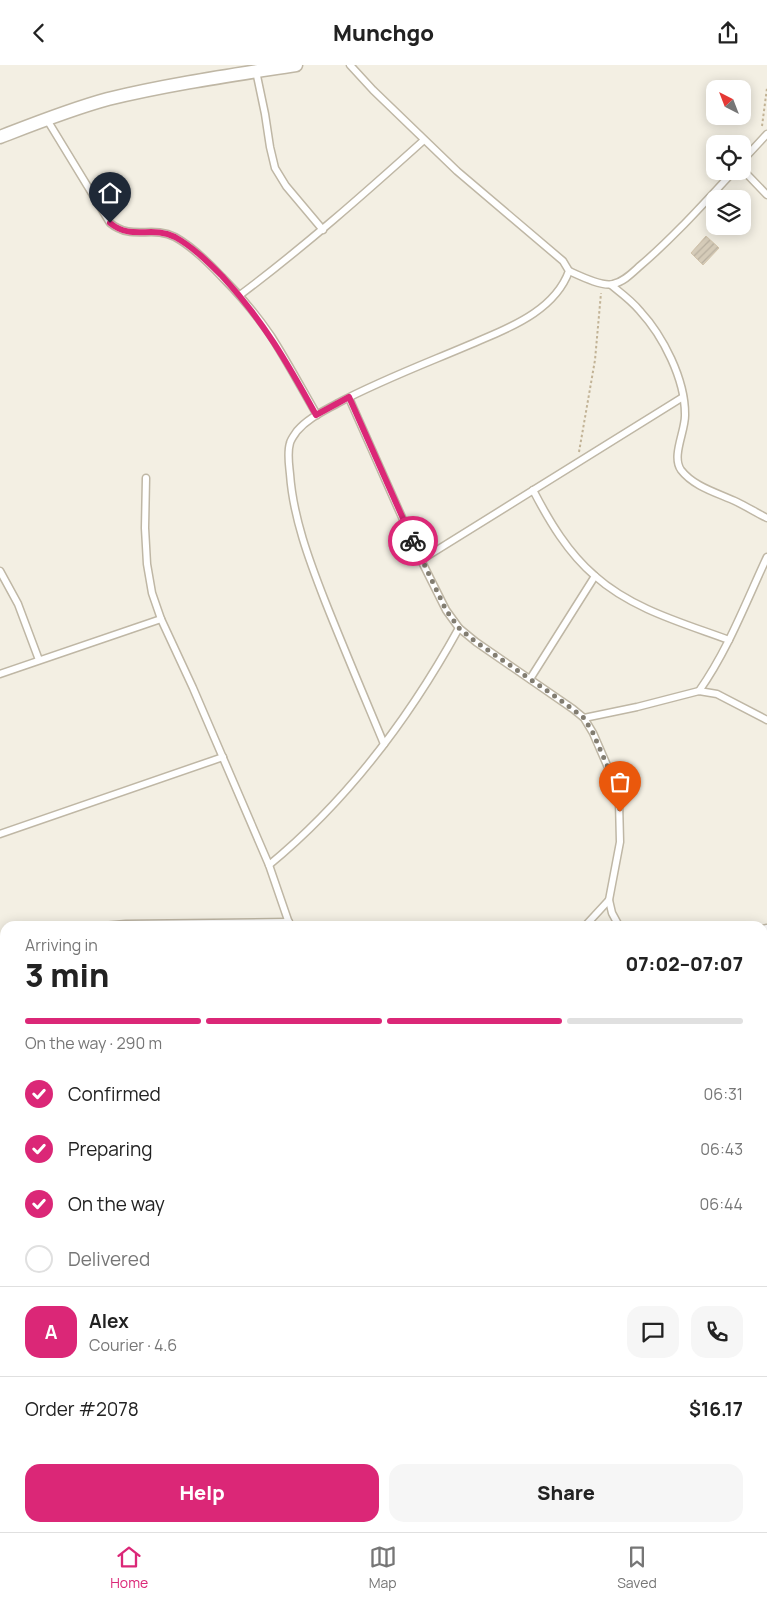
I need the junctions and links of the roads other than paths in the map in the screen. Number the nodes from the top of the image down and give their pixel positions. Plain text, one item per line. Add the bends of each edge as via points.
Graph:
1 (296, 65) edge
2 (350, 65) edge
3 (256, 71) junction
4 (46, 119) junction
5 (767, 134) edge
6 (0, 137) edge
7 (424, 140) junction
8 (751, 151) edge
9 (751, 178) edge
10 (725, 180) edge
11 (767, 195) edge
12 (323, 230) junction
13 (569, 271) junction
14 (611, 285) junction
15 (240, 295) junction
16 (349, 397) junction
17 (683, 397) junction
18 (316, 415) junction
19 (146, 479) dead end
20 (533, 490) junction
21 (767, 519) edge
22 (767, 557) edge
23 (421, 559) junction
24 (0, 571) edge
25 (595, 576) junction
26 (161, 619) junction
27 (459, 628) junction
28 (729, 640) junction
29 (39, 660) junction
30 (0, 674) edge
31 (530, 679) junction
32 (699, 691) junction
33 (584, 718) junction
34 (767, 720) edge
35 (384, 744) junction
36 (223, 757) junction
37 (0, 834) edge
38 (269, 865) junction
39 (609, 900) junction
40 (288, 921) edge
41 (590, 921) edge
42 (616, 921) edge

1 - 3 street
2 - 7 lane
3 - 4 street via 109,99
3 - 12 lane via 275,169
4 - 6 street
4 - 15 lane via 110,223 126,232 165,233 176,238 194,249
5 - 8 lane
7 - 12 lane
7 - 13 lane via 563,261
9 - 11 lane
10 - 14 lane via 655,253 623,281
12 - 15 lane
13 - 14 lane
13 - 16 lane via 559,292 518,323
14 - 17 lane via 639,310 657,332 673,363
15 - 18 lane via 271,336
16 - 18 lane
16 - 23 lane
17 - 20 lane
17 - 21 lane via 686,413 676,459 681,470 701,485
18 - 35 lane via 298,430 290,443 288,459 292,495 311,562
19 - 26 lane via 146,564
20 - 23 lane
20 - 25 lane via 548,519
22 - 28 lane
23 - 27 lane via 446,610
24 - 29 lane via 18,604
25 - 28 lane via 618,594 652,611
25 - 31 lane
26 - 29 lane
26 - 36 lane
27 - 31 lane
27 - 35 lane via 427,684
28 - 32 lane
29 - 30 lane
31 - 33 lane
32 - 33 lane
32 - 34 lane via 717,694
33 - 39 lane via 613,779 619,801 620,842
35 - 38 lane via 326,813
36 - 37 lane
36 - 38 lane
38 - 40 lane
39 - 41 lane
39 - 42 lane

